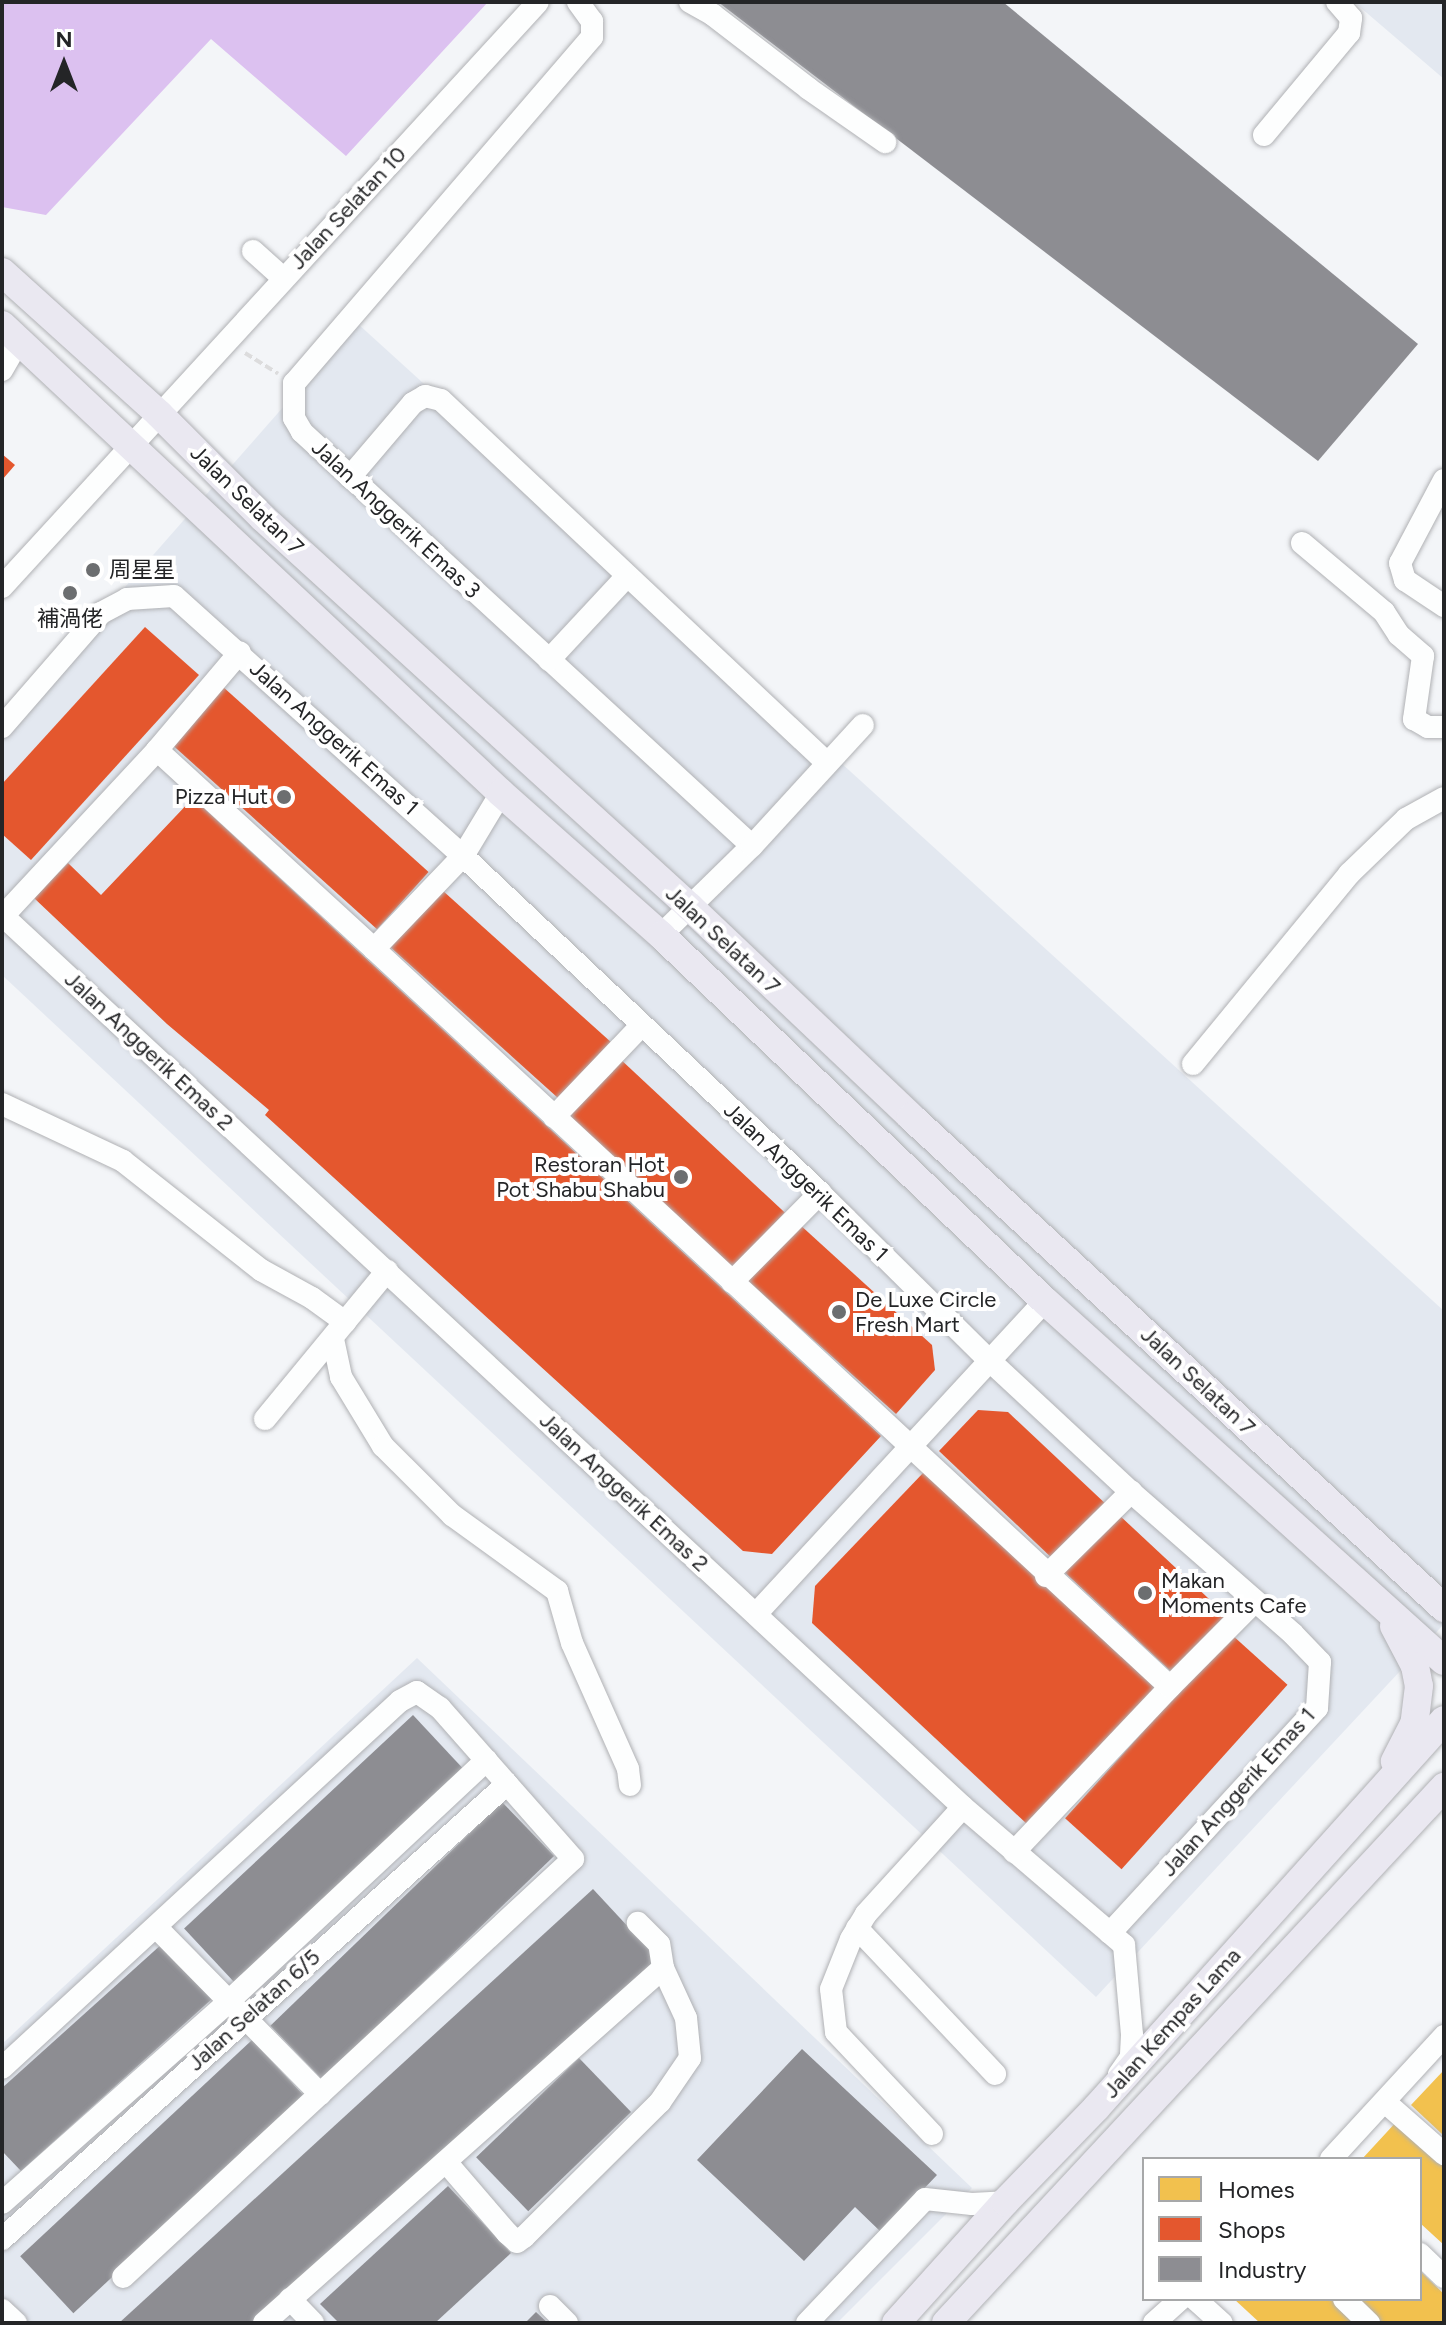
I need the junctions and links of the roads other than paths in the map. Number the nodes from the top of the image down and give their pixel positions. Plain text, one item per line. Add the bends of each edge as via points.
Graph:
1 (538, 2) edge
2 (578, 2) edge
3 (690, 2) edge
4 (1337, 2) edge
5 (1264, 135) dead end
6 (885, 142) dead end
7 (253, 251) dead end
8 (2, 272) edge
9 (283, 278) junction
10 (10, 333) edge
11 (2, 370) edge
12 (159, 414) junction
13 (130, 446) junction
14 (350, 477) junction
15 (1444, 480) edge
16 (1302, 543) dead end
17 (626, 577) junction
18 (4, 580) edge
19 (1444, 606) edge
20 (240, 652) junction
21 (549, 660) junction
22 (863, 725) dead end
23 (2, 727) edge
24 (1444, 727) edge
25 (157, 750) junction
26 (827, 763) junction
27 (501, 793) junction
28 (1444, 798) edge
29 (752, 846) junction
30 (463, 856) junction
31 (690, 907) junction
32 (3, 915) edge
33 (661, 935) junction
34 (374, 949) junction
35 (642, 1025) junction
36 (1193, 1064) dead end
37 (2, 1104) edge
38 (554, 1117) junction
39 (820, 1193) junction
40 (387, 1271) junction
41 (732, 1282) junction
42 (1045, 1301) junction
43 (339, 1331) junction
44 (990, 1361) junction
45 (265, 1419) dead end
46 (911, 1448) junction
47 (1131, 1492) junction
48 (1406, 1573) junction
49 (1046, 1576) junction
50 (1444, 1591) edge
51 (1255, 1601) junction
52 (1444, 1608) edge
53 (1387, 1613) junction
54 (756, 1614) junction
55 (1444, 1661) edge
56 (1170, 1687) junction
57 (1444, 1720) edge
58 (487, 1760) junction
59 (507, 1784) junction
60 (630, 1785) dead end
61 (1438, 1793) edge
62 (1377, 1798) junction
63 (963, 1807) junction
64 (1014, 1852) junction
65 (638, 1923) dead end
66 (157, 1928) junction
67 (857, 1928) junction
68 (1110, 1933) junction
69 (663, 1968) junction
70 (236, 2010) junction
71 (1444, 2036) edge
72 (2, 2068) edge
73 (995, 2074) dead end
74 (320, 2094) junction
75 (1385, 2102) junction
76 (1096, 2108) junction
77 (932, 2134) dead end
78 (1444, 2154) edge
79 (1333, 2157) edge
80 (446, 2162) junction
81 (1005, 2202) junction
82 (2, 2203) edge
83 (2, 2239) edge
84 (1422, 2256) edge
85 (123, 2277) dead end
86 (1444, 2277) edge
87 (290, 2299) junction
88 (1179, 2301) edge
89 (1197, 2301) edge
90 (1346, 2301) edge
91 (550, 2306) dead end
92 (2, 2310) edge
93 (16, 2323) edge
94 (264, 2323) edge
95 (313, 2323) edge
96 (567, 2323) edge
97 (807, 2323) edge
98 (896, 2323) edge
99 (946, 2323) edge
100 (1154, 2323) edge
101 (1222, 2323) edge
102 (1369, 2323) edge

1 - 9 street, Jalan Selatan 10
2 - 14 street, Jalan Anggerik Emas 3 via 592,21 592,37 294,383 294,418 302,432
3 - 6 street
4 - 5 street via 1351,18 1349,33
7 - 9 street
8 - 12 main road, Jalan Selatan 7
9 - 12 street, Jalan Selatan 10
10 - 11 street
10 - 13 main road, Jalan Selatan 7
12 - 13 street, Jalan Selatan 10
12 - 31 main road, Jalan Selatan 7 via 263,518
13 - 18 street, Jalan Selatan 10
13 - 27 main road, Jalan Selatan 7
14 - 17 street via 413,403 425,396 441,400
14 - 21 street, Jalan Anggerik Emas 3
15 - 19 street via 1400,563 1405,580
16 - 24 street via 1384,612 1399,635 1423,656 1414,719 1428,727
17 - 21 street
17 - 26 street
20 - 23 street, Jalan Anggerik Emas 1 via 174,596 127,599 101,613
20 - 25 street
20 - 30 street, Jalan Anggerik Emas 1
21 - 29 street, Jalan Anggerik Emas 3
22 - 26 street
25 - 32 street
25 - 34 street
26 - 29 street
27 - 30 street
27 - 33 main road, Jalan Selatan 7
28 - 36 street via 1406,819 1349,874
29 - 31 street
30 - 34 street
30 - 35 street, Jalan Anggerik Emas 1
31 - 33 street
31 - 48 main road, Jalan Selatan 7
32 - 40 street, Jalan Anggerik Emas 2
33 - 42 main road, Jalan Selatan 7
34 - 38 street
35 - 38 street
35 - 39 street, Jalan Anggerik Emas 1
37 - 43 street via 123,1161
38 - 41 street
39 - 41 street
39 - 44 street, Jalan Anggerik Emas 1
40 - 43 street
40 - 54 street, Jalan Anggerik Emas 2
41 - 46 street
42 - 44 street
42 - 53 main road, Jalan Selatan 7
43 - 45 street
43 - 60 street via 341,1377 383,1446 452,1515 557,1591 572,1643 628,1769
44 - 46 street
44 - 47 street, Jalan Anggerik Emas 1
46 - 49 street
46 - 54 street
47 - 49 street
47 - 51 street, Jalan Anggerik Emas 1
48 - 50 main road
48 - 52 main road, Jalan Selatan 7
49 - 56 street
51 - 56 street
51 - 68 street, Jalan Anggerik Emas 1 via 1320,1662 1317,1708
53 - 55 main road, Jalan Selatan 7
53 - 62 main road via 1411,1657 1419,1686 1414,1724
54 - 63 street, Jalan Anggerik Emas 2
56 - 64 street
57 - 62 main road, Jalan Kempas Lama
58 - 59 street
58 - 66 street via 440,1708 417,1692 400,1701
58 - 70 street
59 - 70 street, Jalan Selatan 6/5
59 - 74 street via 573,1859
61 - 99 main road, Jalan Kempas Lama
62 - 76 main road, Jalan Kempas Lama
63 - 64 street, Jalan Anggerik Emas 2
63 - 67 street
64 - 68 street, Jalan Anggerik Emas 2
65 - 69 street via 659,1944
66 - 70 street
66 - 72 street
67 - 73 street
67 - 77 street via 831,1989 836,2032
68 - 76 street, Jalan Anggerik Emas 2 via 1124,1945 1132,2046 1131,2057
69 - 80 street
69 - 80 street via 686,2018 690,2058 660,2102 524,2237 517,2242 507,2233
70 - 74 street
70 - 82 street
70 - 83 street, Jalan Selatan 6/5
71 - 75 street
74 - 85 street
75 - 78 street
75 - 79 street
76 - 81 main road, Jalan Kempas Lama
80 - 87 street
81 - 97 street via 925,2199
81 - 98 main road, Jalan Kempas Lama
84 - 86 street
87 - 94 street
87 - 95 street
88 - 100 street
89 - 101 street
90 - 102 street
91 - 96 street
92 - 93 street

